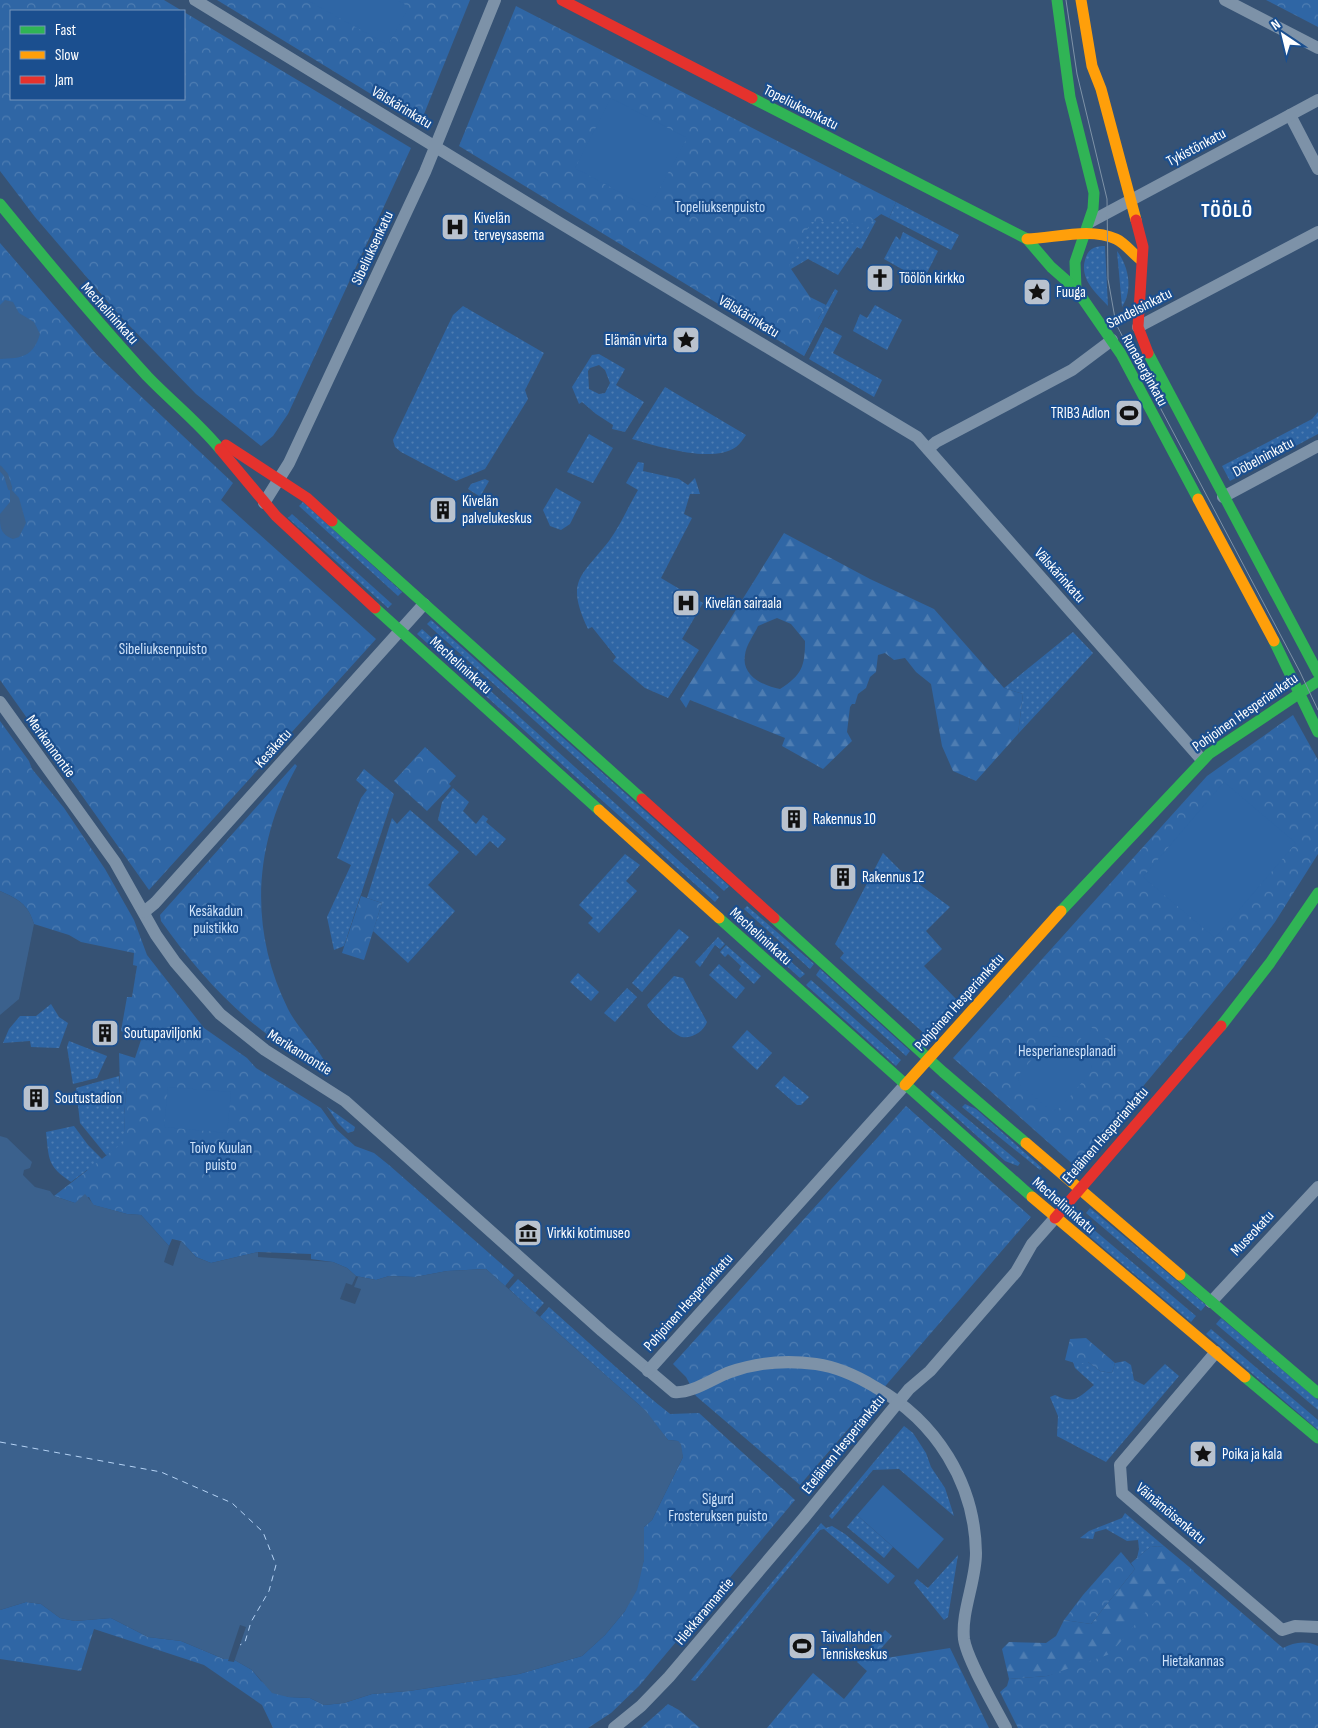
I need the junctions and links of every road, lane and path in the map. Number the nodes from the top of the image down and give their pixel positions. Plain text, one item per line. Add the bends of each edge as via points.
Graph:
1 (195, 0) edge
2 (495, 0) edge
3 (562, 0) edge
4 (1057, 0) edge
5 (1081, 0) edge
6 (1225, 0) edge
7 (1318, 48) edge
8 (1318, 100) edge
9 (1290, 115) junction
10 (436, 147) junction
11 (1318, 169) edge
12 (1131, 200) junction
13 (0, 204) edge
14 (1090, 222) junction
15 (1318, 232) edge
16 (1083, 235) junction
17 (1027, 239) junction
18 (1140, 259) junction
19 (1076, 289) junction
20 (1125, 334) junction
21 (207, 433) junction
22 (1318, 446) edge
23 (928, 449) junction
24 (281, 479) junction
25 (1223, 497) junction
26 (264, 503) junction
27 (424, 604) junction
28 (400, 631) junction
29 (1318, 673) edge
30 (1318, 681) edge
31 (1300, 693) junction
32 (0, 702) edge
33 (1318, 732) edge
34 (1202, 760) junction
35 (1318, 893) edge
36 (144, 912) junction
37 (929, 1059) junction
38 (905, 1085) junction
39 (1318, 1187) edge
40 (1078, 1190) junction
41 (1055, 1218) junction
42 (1210, 1302) junction
43 (1216, 1352) junction
44 (648, 1371) junction
45 (1318, 1393) edge
46 (898, 1401) junction
47 (1318, 1438) edge
48 (812, 1508) joint
49 (1318, 1628) edge
50 (614, 1728) edge
51 (1006, 1728) edge

1 - 10 street, Välskärinkatu
2 - 10 street, Sibeliuksenkatu
3 - 17 main road, Topeliuksenkatu
4 - 14 main road via 1070,97 1094,193
5 - 12 main road, Runeberginkatu via 1092,66
6 - 7 street
8 - 9 street, Tykistönkatu
9 - 11 street
9 - 12 street, Tykistönkatu
10 - 23 street, Välskärinkatu via 909,431
10 - 24 street, Sibeliuksenkatu
12 - 14 street, Tykistönkatu
12 - 18 main road, Runeberginkatu via 1143,248
13 - 21 main road, Mechelininkatu via 90,314 152,381
14 - 16 main road
15 - 20 street, Sandelsinkatu
16 - 17 main road
16 - 18 main road via 1115,238
16 - 19 main road via 1075,262
17 - 19 main road, Topeliuksenkatu
18 - 20 main road, Runeberginkatu via 1142,291
19 - 20 main road, Runeberginkatu
20 - 23 street, Sandelsinkatu via 1072,370
20 - 25 main road, Runeberginkatu via 1146,350
20 - 31 main road, Runeberginkatu
21 - 24 main road, Mechelininkatu
21 - 26 main road, Mechelininkatu
22 - 25 street, Döbelninkatu
23 - 34 street, Välskärinkatu
24 - 26 street, Sibeliuksenkatu
24 - 27 main road, Mechelininkatu via 307,498
25 - 29 main road, Runeberginkatu
26 - 28 main road, Mechelininkatu
27 - 28 street, Kesäkatu
27 - 37 main road, Mechelininkatu
28 - 36 street, Kesäkatu
28 - 38 main road, Mechelininkatu
30 - 31 main road, Pohjoinen Hesperiankatu
31 - 33 main road, Runeberginkatu
31 - 34 main road, Pohjoinen Hesperiankatu
32 - 36 street, Merikannontie via 115,862
34 - 37 main road, Pohjoinen Hesperiankatu via 1099,869
35 - 40 main road, Eteläinen Hesperiankatu via 1254,986
36 - 44 street, Merikannontie via 176,962 220,1014 265,1050 345,1101
37 - 38 main road, Pohjoinen Hesperiankatu
37 - 40 main road, Mechelininkatu
38 - 41 main road, Mechelininkatu
38 - 44 street, Pohjoinen Hesperiankatu
39 - 42 street, Museokatu
40 - 41 main road, Eteläinen Hesperiankatu
40 - 42 main road, Mechelininkatu
41 - 43 main road, Mechelininkatu
41 - 46 street, Eteläinen Hesperiankatu via 1032,1244 1016,1272 930,1371
42 - 45 main road, Mechelininkatu
43 - 47 main road, Mechelininkatu
43 - 49 street, Väinämöisenkatu via 1120,1465 1122,1493 1282,1630 1301,1625
44 - 46 street, Merikannontie via 674,1392 680,1393 754,1364 797,1362 838,1369 859,1377
46 - 48 street, Eteläinen Hesperiankatu
46 - 51 street via 941,1444 966,1494 973,1520 976,1554 964,1640
48 - 50 street, Hiekkarannantie via 669,1677

